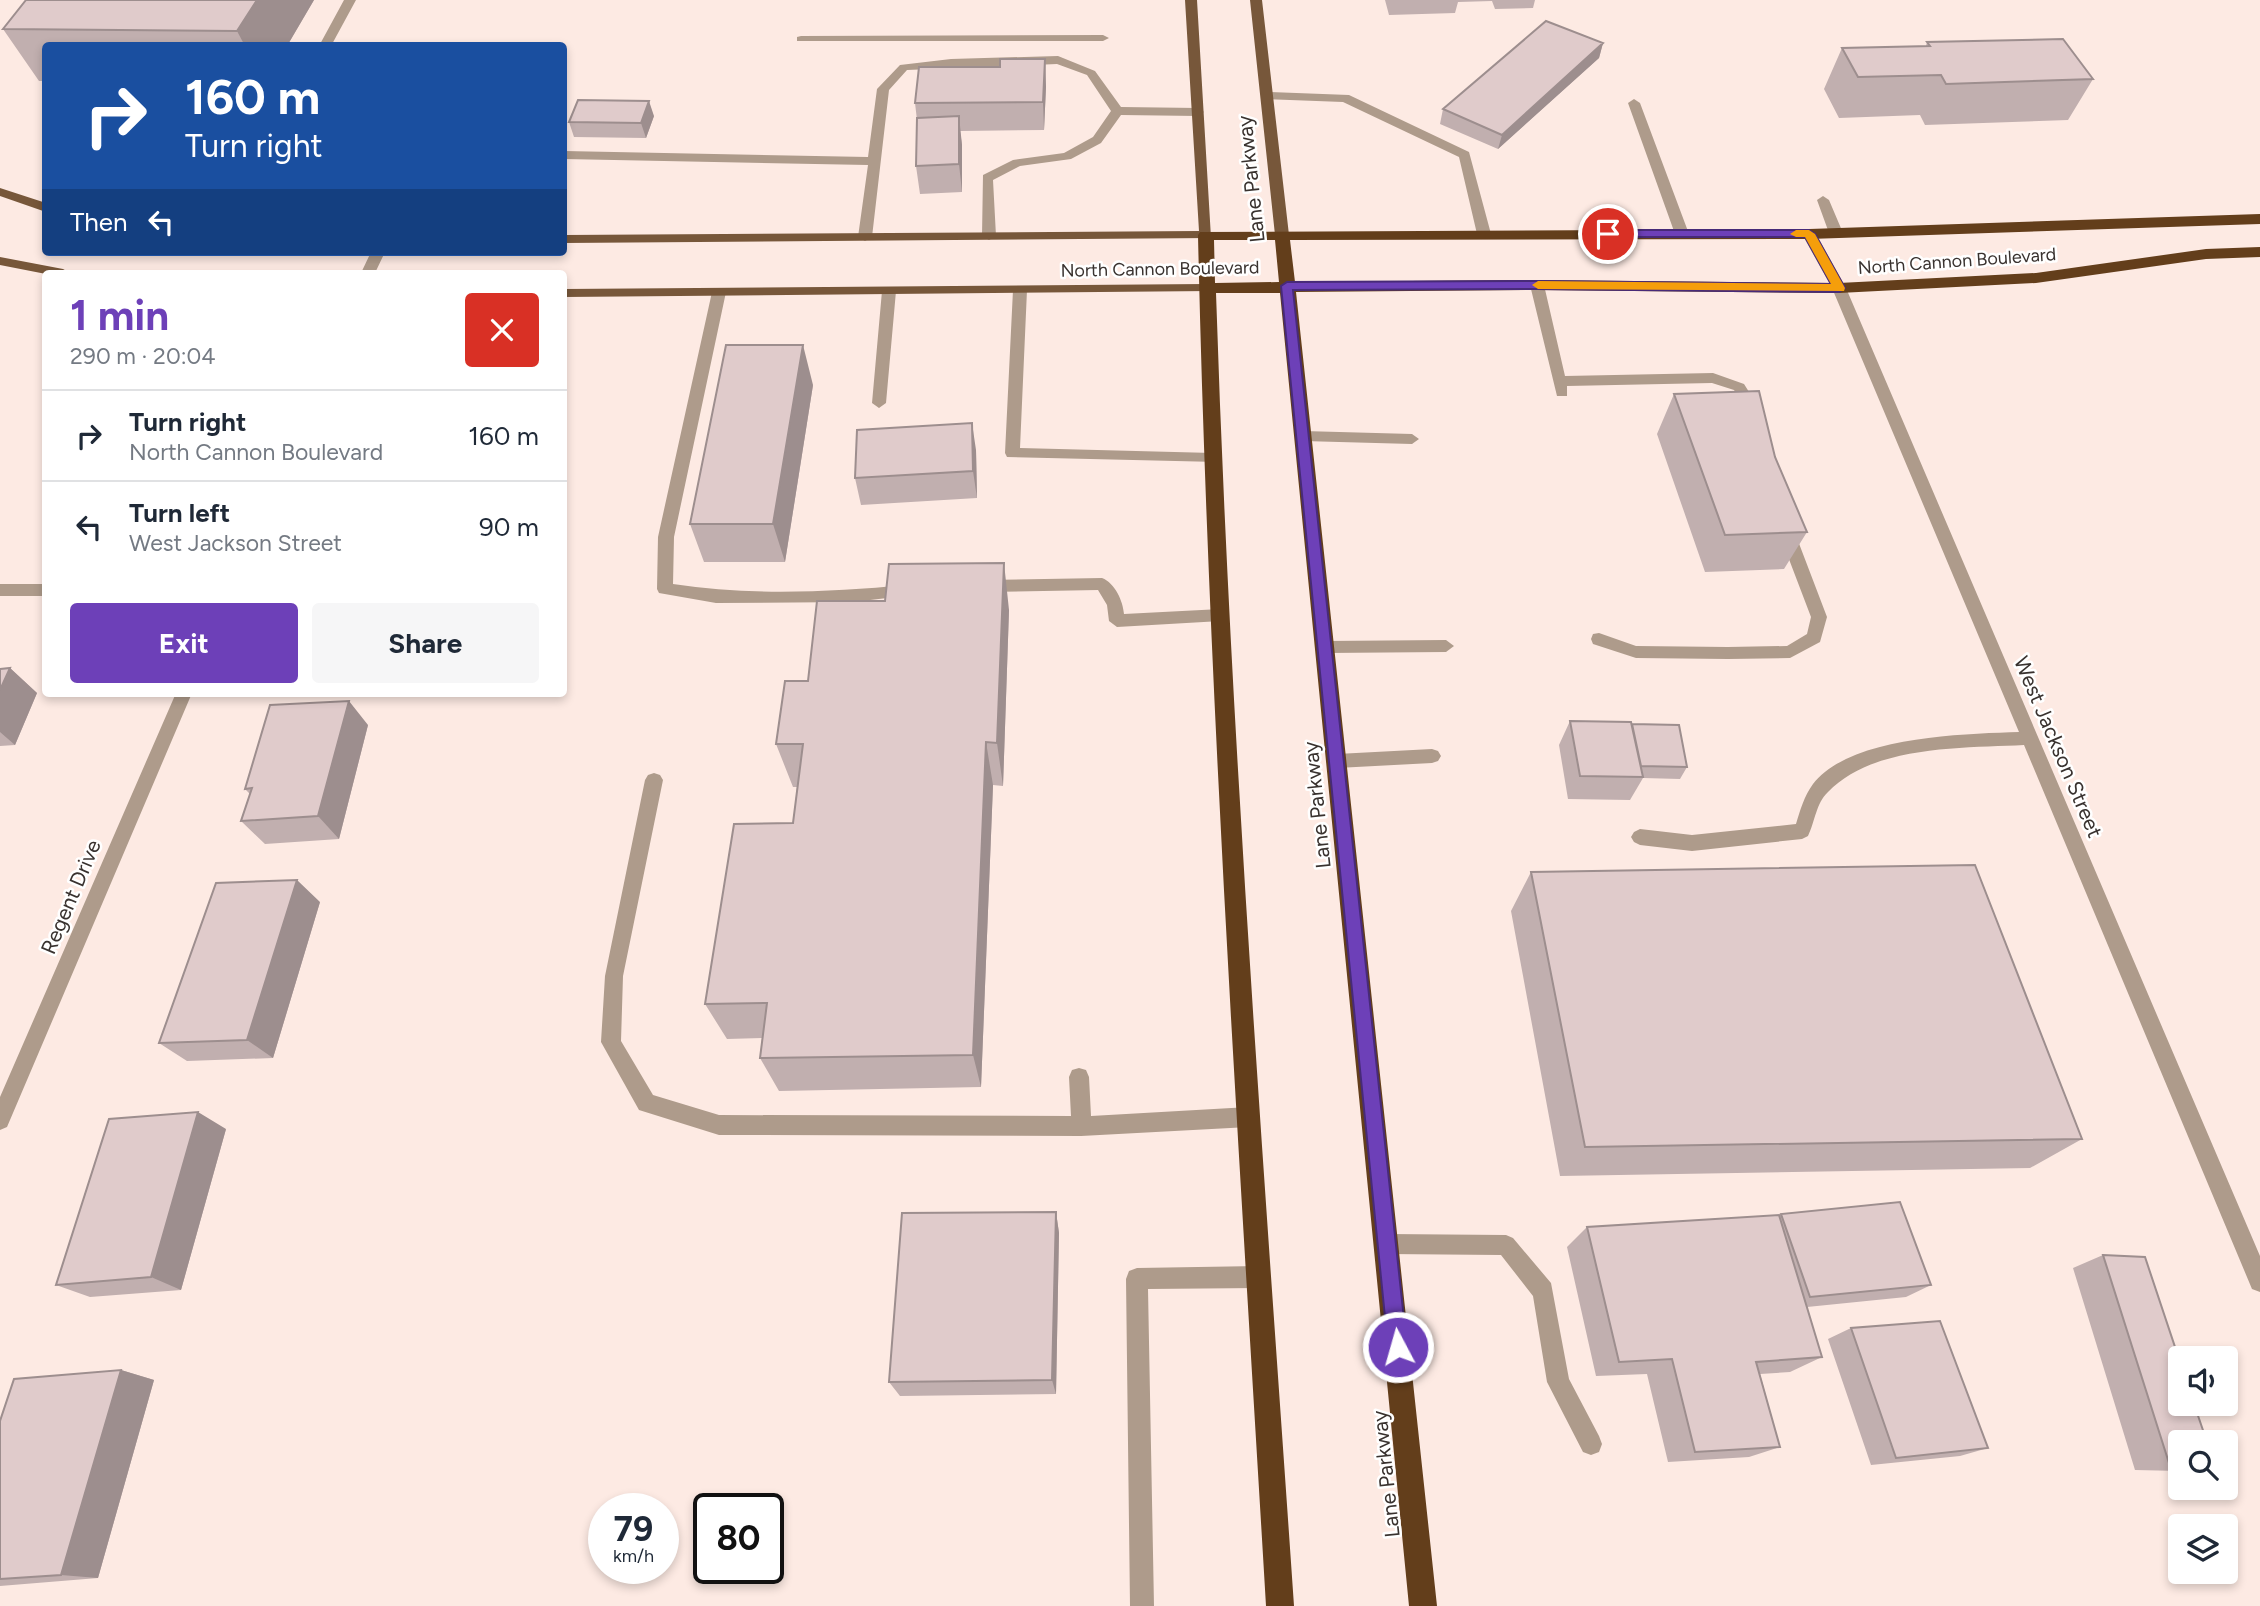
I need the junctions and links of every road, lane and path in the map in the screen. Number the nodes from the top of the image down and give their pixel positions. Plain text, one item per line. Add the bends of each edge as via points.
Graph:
1 (350, 0) edge
2 (1191, 0) edge
3 (1255, 0) edge
4 (1103, 38) dead end
5 (801, 39) dead end
6 (327, 42) edge
7 (1266, 96) junction
8 (1634, 103) dead end
9 (1117, 111) junction
10 (1198, 112) junction
11 (567, 155) edge
12 (874, 161) junction
13 (0, 192) edge
14 (1823, 200) dead end
15 (42, 207) edge
16 (2260, 219) edge
17 (1836, 233) junction
18 (1484, 234) junction
19 (1682, 234) junction
20 (1809, 234) junction
21 (1206, 235) junction
22 (1282, 235) junction
23 (989, 236) junction
24 (865, 237) junction
25 (567, 239) edge
26 (2260, 252) edge
27 (0, 261) edge
28 (43, 270) edge
29 (1537, 285) junction
30 (1287, 286) junction
31 (1206, 288) junction
32 (1839, 288) junction
33 (1020, 290) junction
34 (889, 291) junction
35 (719, 292) junction
36 (567, 293) edge
37 (879, 403) dead end
38 (1760, 427) edge
39 (1303, 436) junction
40 (1412, 439) dead end
41 (1213, 457) junction
42 (1783, 516) edge
43 (973, 586) edge
44 (0, 590) edge
45 (42, 590) edge
46 (919, 590) edge
47 (1221, 615) junction
48 (1599, 639) dead end
49 (1446, 646) dead end
50 (1326, 647) junction
51 (182, 697) edge
52 (2030, 738) junction
53 (1432, 756) dead end
54 (1337, 761) junction
55 (654, 780) dead end
56 (1640, 837) dead end
57 (1079, 1077) dead end
58 (1249, 1117) junction
59 (0, 1120) edge
60 (1081, 1126) junction
61 (1387, 1244) junction
62 (1259, 1277) junction
63 (2260, 1281) edge
64 (1591, 1444) dead end
65 (1142, 1606) edge
66 (1280, 1606) edge
67 (1423, 1606) edge

1 - 6 street
2 - 10 main road
3 - 7 main road, Lane Parkway
4 - 5 street
7 - 18 street via 1345,98 1465,155
7 - 22 main road, Lane Parkway
8 - 19 street
9 - 10 street
9 - 12 street via 1091,73 1058,60 904,67 883,89
9 - 23 street via 1097,140 1067,156 1017,163 987,178
10 - 21 main road
11 - 12 street
12 - 24 street
13 - 15 main road
14 - 17 street
16 - 17 highway, North Cannon Boulevard
17 - 20 highway, North Cannon Boulevard
18 - 19 highway, North Cannon Boulevard
18 - 22 highway, North Cannon Boulevard
19 - 20 highway, North Cannon Boulevard
20 - 32 street, West Jackson Street
21 - 22 highway, North Cannon Boulevard
21 - 23 main road, North Cannon Boulevard
21 - 31 highway
22 - 30 highway, Lane Parkway
23 - 24 main road, North Cannon Boulevard
24 - 25 main road, North Cannon Boulevard
26 - 32 highway, North Cannon Boulevard via 2206,254 2036,278
27 - 28 main road
29 - 30 highway, North Cannon Boulevard
29 - 32 highway, North Cannon Boulevard
29 - 38 street via 1561,387 1713,379 1739,387
30 - 31 highway, North Cannon Boulevard
30 - 39 highway, Lane Parkway
31 - 33 main road, North Cannon Boulevard
31 - 41 highway
32 - 52 street, West Jackson Street
33 - 34 main road, North Cannon Boulevard
33 - 41 street via 1012,453
34 - 35 main road, North Cannon Boulevard
34 - 37 street
35 - 36 main road, North Cannon Boulevard
35 - 46 street via 666,537 665,589 716,597 853,596
39 - 40 street
39 - 50 highway, Lane Parkway
41 - 47 highway
42 - 48 street via 1819,617 1814,638 1790,652 1728,653 1636,652
43 - 47 street via 1102,584 1115,604 1117,621
44 - 45 street
47 - 58 highway
49 - 50 street
50 - 54 highway, Lane Parkway
51 - 59 street, Regent Drive
52 - 56 street via 1924,746 1865,757 1821,787 1802,831 1692,843
52 - 63 street, West Jackson Street
53 - 54 street
54 - 61 highway, Lane Parkway
55 - 60 street via 614,976 611,1042 646,1103 719,1125
57 - 60 street
58 - 60 street
58 - 62 highway
61 - 64 street via 1506,1245 1543,1291 1558,1382
61 - 67 highway, Lane Parkway
62 - 65 street via 1137,1279
62 - 66 highway

